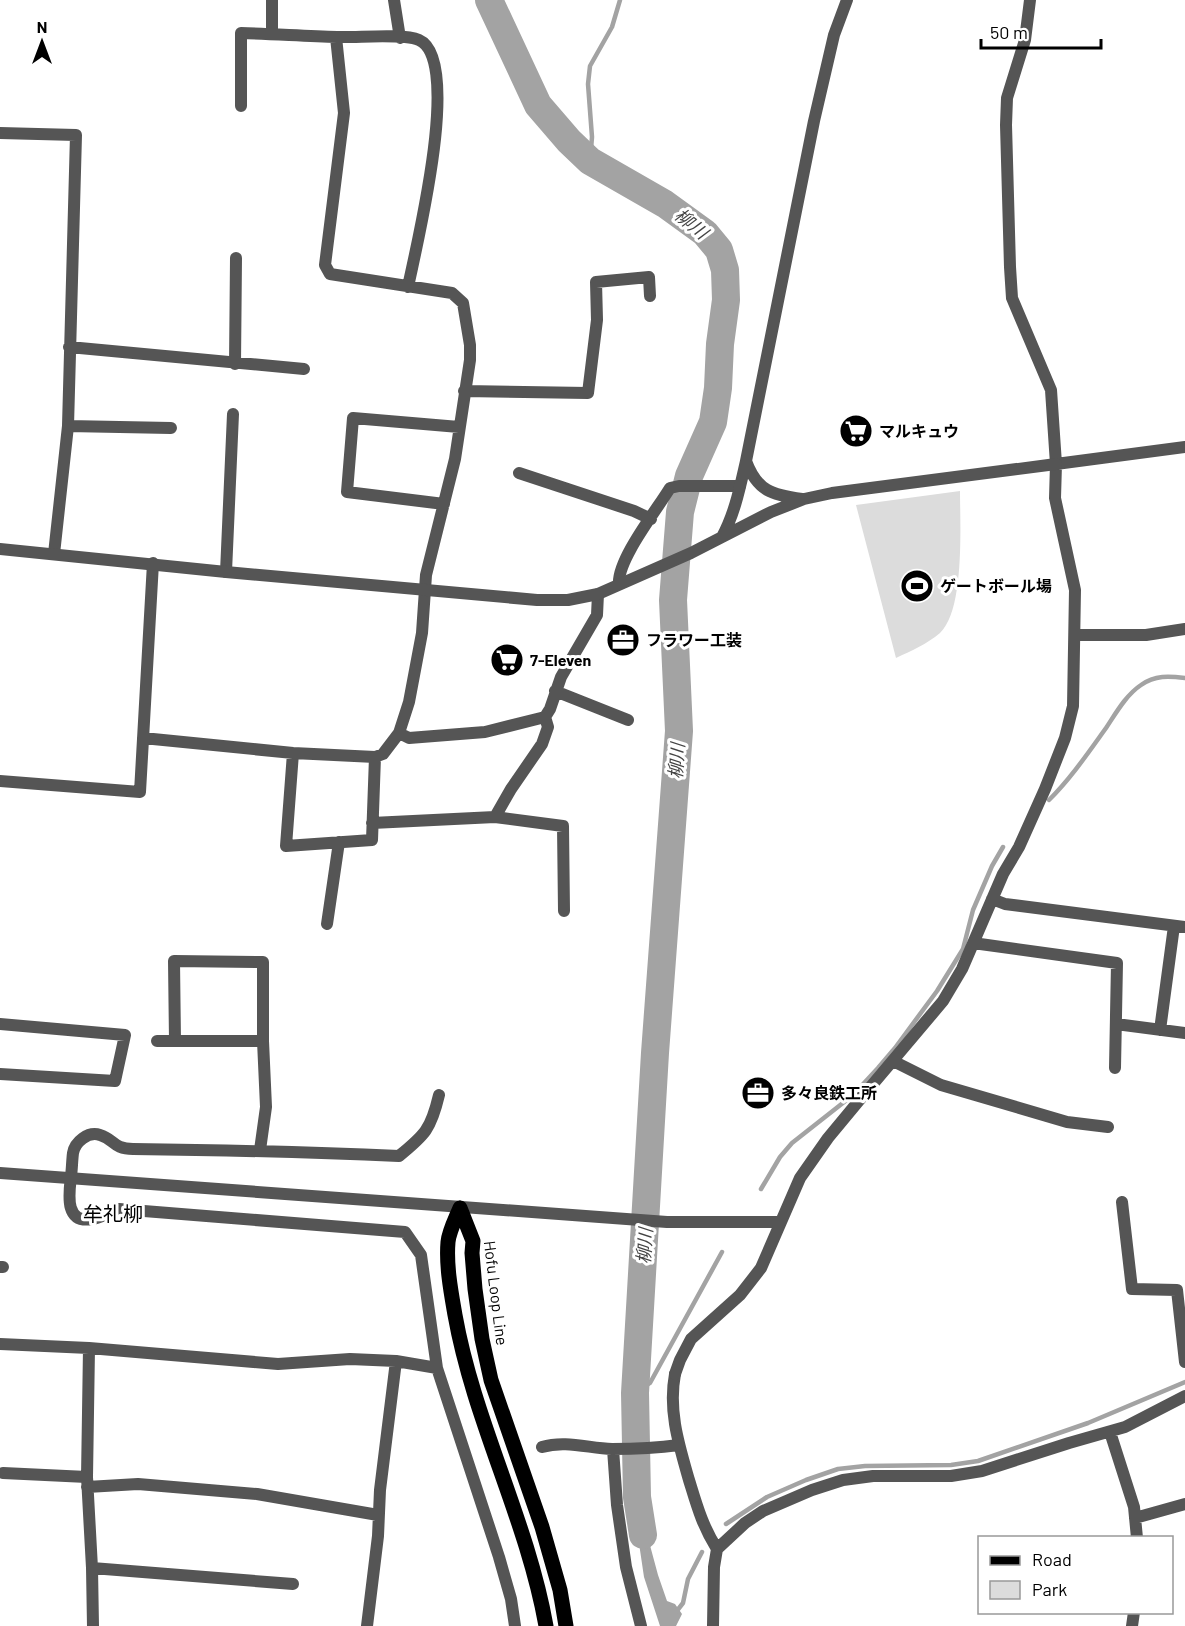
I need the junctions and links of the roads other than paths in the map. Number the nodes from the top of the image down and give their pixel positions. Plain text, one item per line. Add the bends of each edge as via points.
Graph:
1 (272, 0) edge
2 (394, 0) edge
3 (847, 0) edge
4 (1030, 0) edge
5 (272, 34) junction
6 (336, 37) junction
7 (400, 38) junction
8 (241, 106) dead end
9 (0, 133) edge
10 (236, 258) dead end
11 (408, 287) junction
12 (650, 296) dead end
13 (69, 347) junction
14 (235, 364) junction
15 (304, 369) dead end
16 (464, 391) junction
17 (233, 414) dead end
18 (68, 426) junction
19 (459, 427) junction
20 (171, 428) dead end
21 (1185, 447) edge
22 (746, 461) junction
23 (1056, 464) junction
24 (519, 473) dead end
25 (740, 486) junction
26 (804, 499) junction
27 (444, 504) junction
28 (651, 519) junction
29 (722, 537) junction
30 (0, 549) edge
31 (54, 554) junction
32 (153, 563) junction
33 (226, 572) junction
34 (619, 584) junction
35 (424, 590) junction
36 (598, 594) junction
37 (1185, 629) edge
38 (1076, 635) junction
39 (555, 691) junction
40 (545, 717) junction
41 (628, 720) dead end
42 (399, 733) junction
43 (144, 738) junction
44 (293, 753) junction
45 (375, 757) junction
46 (0, 781) edge
47 (495, 817) junction
48 (372, 823) junction
49 (339, 842) junction
50 (992, 899) junction
51 (564, 911) dead end
52 (327, 924) dead end
53 (1180, 927) edge
54 (974, 943) junction
55 (0, 1024) edge
56 (1116, 1024) junction
57 (1160, 1030) junction
58 (1185, 1033) edge
59 (157, 1041) dead end
60 (175, 1041) junction
61 (263, 1041) junction
62 (893, 1060) junction
63 (1115, 1068) dead end
64 (0, 1074) edge
65 (439, 1095) dead end
66 (1108, 1127) dead end
67 (260, 1150) junction
68 (0, 1173) edge
69 (71, 1178) junction
70 (1122, 1202) dead end
71 (460, 1208) junction
72 (781, 1222) junction
73 (0, 1344) edge
74 (89, 1348) junction
75 (396, 1361) junction
76 (1185, 1362) edge
77 (436, 1368) junction
78 (1185, 1396) edge
79 (1110, 1432) junction
80 (679, 1445) junction
81 (542, 1447) dead end
82 (616, 1449) junction
83 (3, 1473) dead end
84 (87, 1482) junction
85 (1185, 1504) edge
86 (378, 1515) junction
87 (1135, 1518) junction
88 (1137, 1536) edge
89 (717, 1549) junction
90 (92, 1568) junction
91 (293, 1584) dead end
92 (93, 1626) edge
93 (367, 1626) edge
94 (515, 1626) edge
95 (546, 1626) edge
96 (566, 1626) edge
97 (641, 1626) edge
98 (713, 1626) edge

1 - 5 street
2 - 7 street
3 - 22 street via 834,35 814,121
4 - 23 street via 1025,40 1007,98 1010,267 1012,298 1051,390
5 - 6 street
5 - 8 street via 241,33
6 - 7 street
6 - 11 street via 344,113 325,265 330,274
7 - 11 street via 420,40 434,54 438,91 435,145
9 - 13 street via 76,135
10 - 14 street
11 - 16 street via 452,293 463,303 470,345
12 - 16 street via 649,277 596,282 597,320 588,393
13 - 14 street
13 - 18 street
14 - 15 street
16 - 19 street
17 - 33 street
18 - 20 street
18 - 31 street
19 - 27 street
19 - 27 street via 353,418 347,492
21 - 23 street
22 - 25 street
22 - 26 street via 751,476 765,490
23 - 26 street
23 - 38 street via 1055,498 1075,590
24 - 28 street
25 - 28 street via 670,488
25 - 29 street
26 - 29 street
27 - 35 street
28 - 34 street via 622,562
29 - 34 street
30 - 31 street
31 - 32 street
32 - 33 street
32 - 43 street
33 - 35 street
34 - 36 street
35 - 36 street via 537,600 568,600
35 - 42 street via 422,633
36 - 39 street via 597,615
37 - 38 street
38 - 50 street via 1073,706 1065,738
39 - 40 street
39 - 41 street
40 - 42 street via 485,732 409,738
40 - 47 street via 548,727 542,744
42 - 45 street via 383,754
43 - 44 street
43 - 46 street via 140,792
44 - 45 street
44 - 49 street via 286,846
45 - 48 street
47 - 48 street
47 - 51 street via 564,826
48 - 49 street via 372,840
49 - 52 street
50 - 53 street via 1005,904
50 - 54 street
53 - 57 street
54 - 56 street via 1117,963
54 - 62 street via 943,1001
55 - 64 street via 124,1035 115,1081
56 - 57 street
56 - 63 street
57 - 58 street
59 - 60 street
60 - 61 street
60 - 61 street via 174,961 263,962
61 - 67 street via 266,1107
62 - 66 street via 941,1085 1067,1122
62 - 72 street via 800,1178
65 - 67 street via 434,1118 424,1136 399,1156
67 - 69 street via 123,1149 91,1134 82,1138 73,1151
68 - 69 street
69 - 71 street
69 - 77 street via 68,1199 80,1218 94,1219 119,1209 405,1232 421,1255
70 - 76 street via 1132,1289 1178,1290
71 - 72 street via 667,1222
71 - 95 main road via 448,1240 460,1340 523,1535
71 - 96 main road, Hofu Loop Line via 473,1241 475,1288 491,1380 542,1527
72 - 80 street via 761,1268 740,1295 691,1339 680,1360 672,1405
73 - 74 street
74 - 75 street via 278,1364 350,1359
74 - 84 street
75 - 77 street
75 - 86 street
77 - 94 street via 499,1557
78 - 79 street
79 - 87 street
79 - 89 street via 982,1471 843,1480 764,1511
80 - 82 street
80 - 89 street via 704,1528
81 - 82 street via 555,1443
82 - 97 street via 617,1505 626,1567
83 - 84 street
84 - 86 street via 257,1494
84 - 90 street
85 - 87 street
86 - 93 street
87 - 88 street
89 - 98 street
90 - 91 street
90 - 92 street

